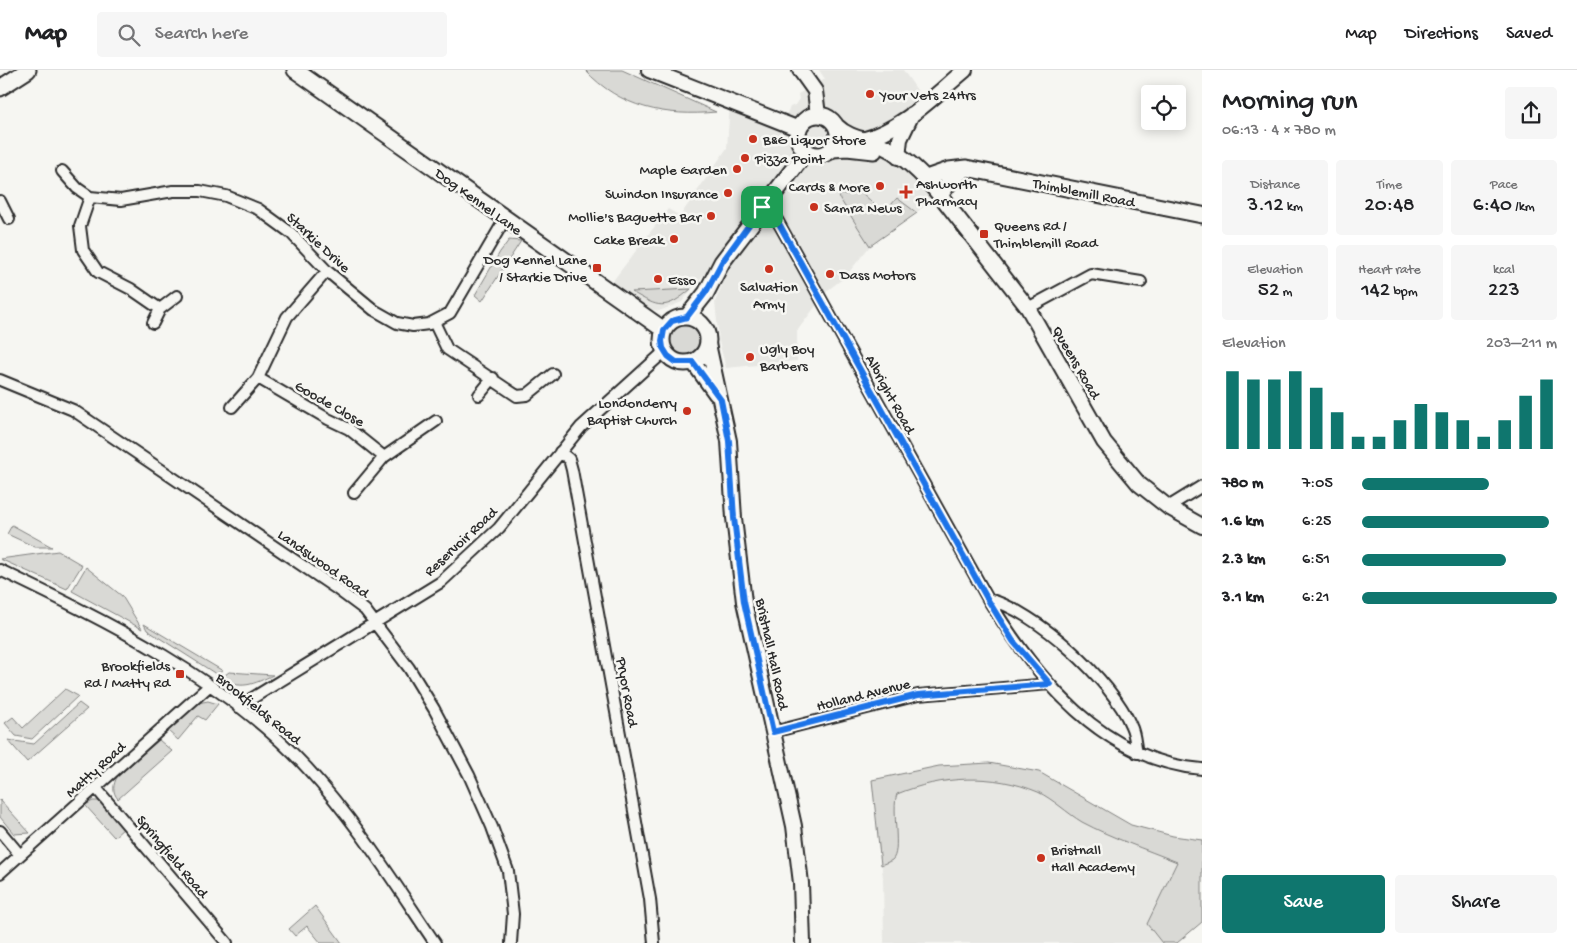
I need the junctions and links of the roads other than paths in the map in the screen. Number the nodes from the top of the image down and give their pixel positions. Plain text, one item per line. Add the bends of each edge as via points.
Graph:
1 (295, 70) edge
2 (800, 70) edge
3 (966, 70) edge
4 (652, 71) edge
5 (20, 72) edge
6 (0, 88) edge
7 (913, 114) junction
8 (818, 115) junction
9 (836, 126) junction
10 (799, 129) junction
11 (862, 140) junction
12 (833, 149) junction
13 (807, 151) junction
14 (898, 157) junction
15 (966, 168) junction
16 (62, 171) dead end
17 (926, 178) junction
18 (940, 195) junction
19 (90, 197) junction
20 (0, 201) edge
21 (762, 207) junction
22 (1202, 215) edge
23 (5, 216) edge
24 (505, 220) junction
25 (326, 271) junction
26 (1141, 282) dead end
27 (706, 292) junction
28 (177, 296) dead end
29 (1028, 308) junction
30 (160, 309) junction
31 (687, 317) junction
32 (434, 322) junction
33 (153, 323) dead end
34 (664, 330) junction
35 (708, 341) junction
36 (664, 351) junction
37 (693, 362) junction
38 (554, 374) dead end
39 (258, 378) junction
40 (493, 378) junction
41 (0, 380) edge
42 (479, 395) dead end
43 (721, 400) junction
44 (232, 407) dead end
45 (436, 421) dead end
46 (560, 452) junction
47 (384, 457) junction
48 (1202, 486) edge
49 (354, 493) dead end
50 (1168, 507) junction
51 (1202, 526) edge
52 (0, 570) edge
53 (988, 600) junction
54 (376, 623) junction
55 (1050, 684) junction
56 (209, 686) junction
57 (238, 707) junction
58 (773, 732) junction
59 (1137, 753) junction
60 (1202, 769) edge
61 (96, 788) junction
62 (0, 832) edge
63 (20, 855) junction
64 (0, 873) edge
65 (227, 943) edge
66 (435, 943) edge
67 (511, 943) edge
68 (654, 943) edge
69 (803, 943) edge

1 - 24 main road, Dog Kennel Lane
2 - 8 street via 815,91
3 - 7 street
4 - 10 street
5 - 6 main road
7 - 11 street
7 - 14 street via 900,140
8 - 9 main road via 831,120
8 - 10 main road via 804,121
9 - 11 main road via 850,137
9 - 12 main road via 838,134
10 - 13 main road via 799,141
11 - 14 main road via 886,147
12 - 13 main road via 818,155
12 - 14 main road via 861,149
13 - 21 main road
14 - 17 main road
15 - 17 main road, Thimblemill Road
15 - 18 main road
15 - 22 main road, Thimblemill Road
16 - 19 street via 76,188
17 - 18 main road
18 - 29 street, Queens Road
19 - 25 street, Starkie Drive via 121,200 173,191 200,191 226,196 258,209 291,233
19 - 30 street via 80,226 83,250 98,272
20 - 23 street
21 - 27 main road via 722,262
21 - 53 street, Albright Road via 777,220
24 - 32 street, Starkie Drive via 450,313
24 - 34 main road, Dog Kennel Lane
25 - 32 street, Starkie Drive via 374,310 397,323 413,326
25 - 39 street via 287,318
26 - 29 street via 1091,274
27 - 31 main road
27 - 35 main road
28 - 30 street
29 - 50 street, Queens Road via 1104,442 1139,484
30 - 33 street
31 - 34 main road via 672,321
31 - 35 main road via 697,320 705,329
32 - 40 street via 447,349
34 - 36 main road
35 - 37 main road via 701,357
35 - 43 street, Bristnall Hall Road
36 - 37 main road via 676,362
36 - 46 street, Reservoir Road via 581,427
37 - 43 street, Bristnall Hall Road
38 - 40 street via 526,395 517,396
39 - 44 street
39 - 47 street, Goode Close via 349,429
40 - 42 street
41 - 54 street, Landswood Road via 57,403 91,422 348,596
43 - 58 street, Bristnall Hall Road via 729,441 744,602
45 - 47 street
46 - 54 street, Reservoir Road via 518,507 473,554 441,582
46 - 68 street, Pryor Road via 570,459 650,899
47 - 49 street
48 - 50 street
50 - 51 street, Queens Road
52 - 56 street, Brookfields Road via 84,610 154,649
53 - 55 street, Albright Road via 1013,641
53 - 59 street via 1002,603 1030,621 1067,647 1093,671 1131,726
54 - 57 street, Reservoir Road
54 - 67 street, Landswood Road via 434,709 489,818 510,882
55 - 58 street, Holland Avenue via 918,695
55 - 59 street, Albright Road via 1084,721
56 - 57 street, Brookfields Road
56 - 61 street, Matty Road
57 - 66 street, Brookfields Road via 301,762 340,806
58 - 69 street, Bristnall Hall Road via 794,826 801,882
59 - 60 street, Albright Road via 1176,766
61 - 63 street, Matty Road
61 - 65 street, Springfield Road
62 - 63 street
63 - 64 street, Matty Road

